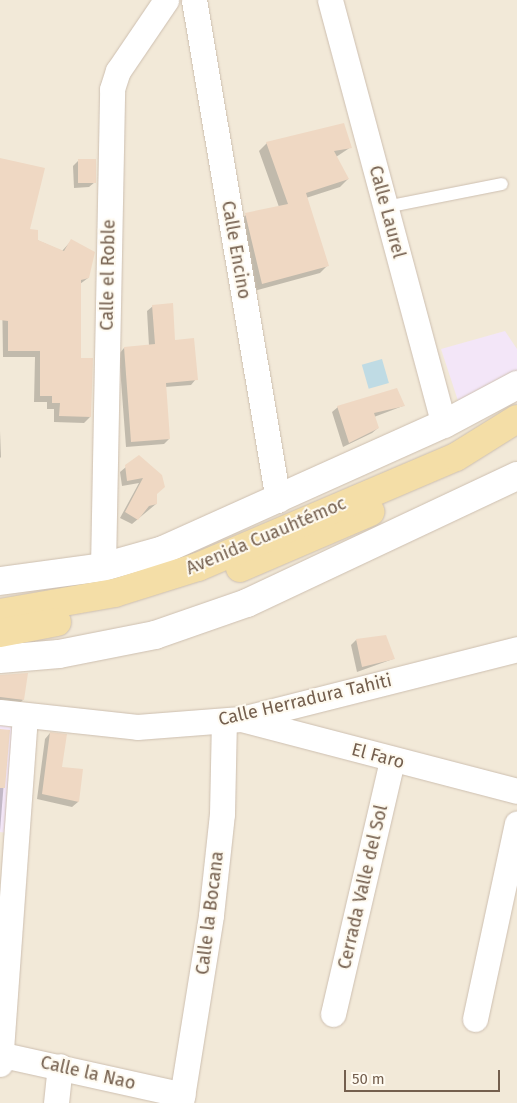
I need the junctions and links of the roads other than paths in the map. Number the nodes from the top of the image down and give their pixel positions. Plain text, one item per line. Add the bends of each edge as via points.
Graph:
1 (166, 0) edge
2 (194, 0) edge
3 (330, 0) edge
4 (502, 184) dead end
5 (386, 207) junction
6 (517, 384) edge
7 (517, 419) edge
8 (444, 424) junction
9 (517, 440) edge
10 (517, 476) edge
11 (278, 500) junction
12 (103, 566) junction
13 (0, 581) edge
14 (0, 613) edge
15 (0, 633) edge
16 (517, 649) edge
17 (0, 659) edge
18 (0, 712) edge
19 (25, 716) junction
20 (232, 720) junction
21 (392, 760) junction
22 (517, 790) edge
23 (517, 823) edge
24 (333, 1014) dead end
25 (476, 1019) dead end
26 (2, 1059) edge
27 (60, 1066) junction
28 (182, 1099) edge
29 (56, 1103) edge

1 - 12 street, Calle el Roble via 118,71 112,88
2 - 11 street, Calle Encino
3 - 5 street, Calle Laurel
4 - 5 lane
5 - 8 street, Calle Laurel
6 - 8 street
7 - 14 main road, Avenida Cuauhtémoc via 456,457 198,567 115,593
8 - 11 street
9 - 15 main road, Avenida Cuauhtémoc via 463,471 204,583 112,610
10 - 17 street via 247,603 155,635 59,654
11 - 12 street via 163,550
12 - 13 street
16 - 20 street, Calle Herradura Tahiti
18 - 19 street, Calle Herradura Tahiti
19 - 20 street, Calle Herradura Tahiti via 137,727
19 - 26 street
20 - 21 street, El Faro
20 - 28 street, Calle la Bocana via 212,915
21 - 22 street, El Faro
21 - 24 street, Cerrada Valle del Sol
23 - 25 street
26 - 27 street, Calle la Nao
27 - 28 street, Calle la Nao
27 - 29 street

